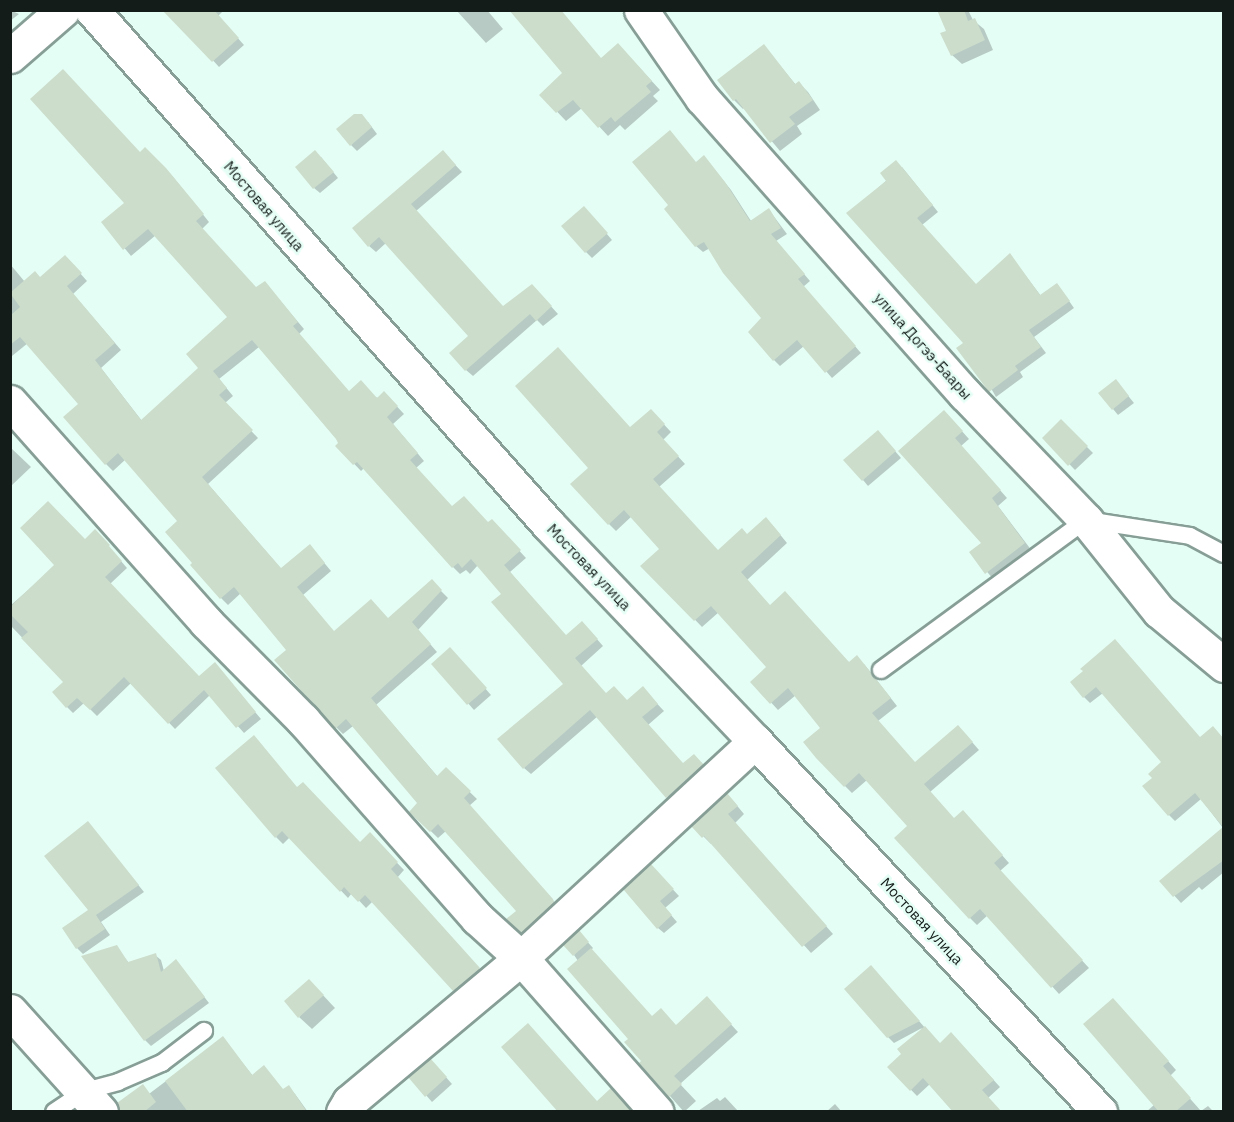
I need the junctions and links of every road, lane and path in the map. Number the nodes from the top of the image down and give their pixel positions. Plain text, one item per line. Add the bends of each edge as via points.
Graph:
1 (63, 10) edge
2 (92, 10) edge
3 (641, 10) edge
4 (10, 56) edge
5 (10, 402) edge
6 (1086, 520) junction
7 (1224, 554) edge
8 (1224, 665) edge
9 (881, 670) dead end
10 (755, 741) junction
11 (521, 958) junction
12 (10, 1011) edge
13 (204, 1031) dead end
14 (93, 1101) edge
15 (54, 1112) edge
16 (344, 1112) edge
17 (657, 1112) edge
18 (1100, 1112) edge

1 - 4 street
2 - 10 street, Мостовая улица via 548,524
3 - 6 street, улица Догээ-Баары via 702,98 965,394
5 - 11 street via 206,622 303,720 477,918
6 - 7 lane via 1190,536
6 - 8 street, улица Догээ-Баары via 1160,611
6 - 9 lane
10 - 11 street
10 - 18 street, Мостовая улица
11 - 16 street via 349,1102
11 - 17 street
12 - 14 street
13 - 14 lane via 162,1063 118,1082
14 - 15 lane

